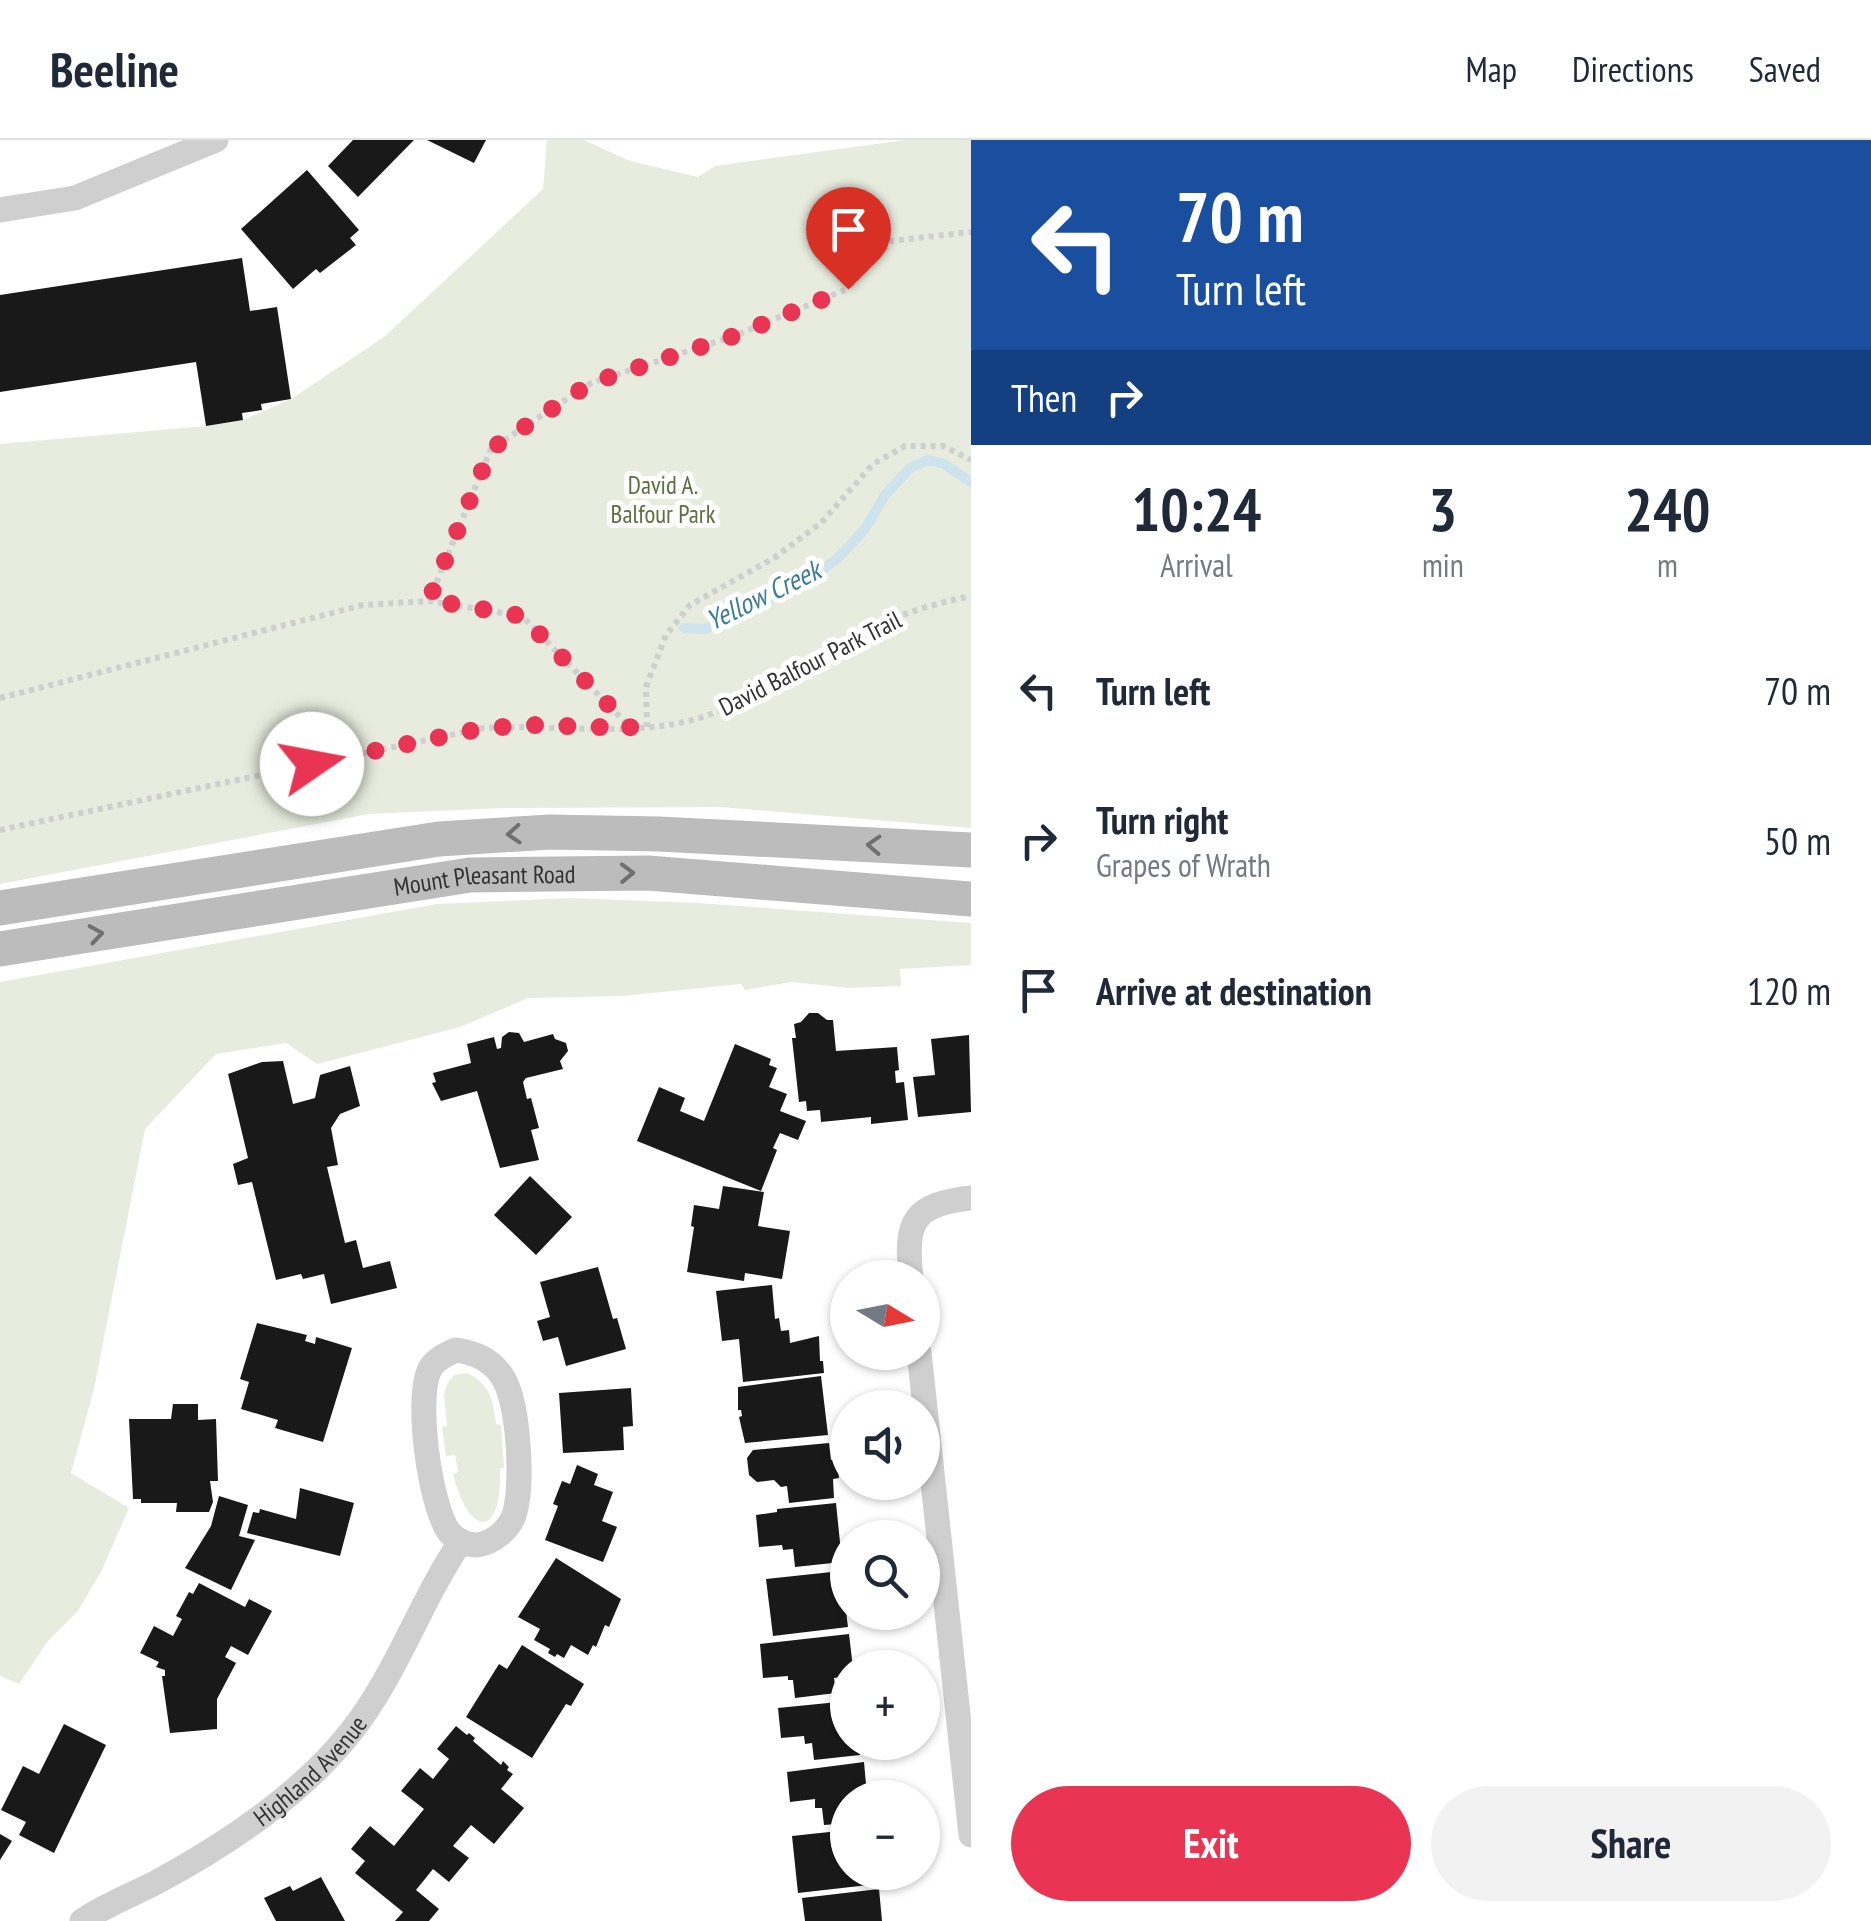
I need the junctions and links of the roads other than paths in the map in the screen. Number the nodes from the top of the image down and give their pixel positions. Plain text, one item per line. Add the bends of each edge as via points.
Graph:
1 (216, 140) edge
2 (0, 210) edge
3 (971, 850) edge
4 (971, 899) edge
5 (0, 908) edge
6 (0, 950) edge
7 (971, 1198) edge
8 (910, 1260) edge
9 (921, 1370) edge
10 (461, 1542) junction
11 (971, 1834) edge
12 (82, 1921) edge

1 - 2 street via 75,198
3 -> 5 main road, Mount Pleasant Road via 550,832 440,838
6 -> 4 main road, Mount Pleasant Road via 470,875 648,873
7 - 8 street via 930,1206 916,1216
9 - 11 street
10 - 10 street via 477,1545 507,1528 518,1486 509,1389 482,1357 456,1350 432,1365 424,1406 441,1516
10 - 12 street, Highland Avenue via 392,1674 316,1769 218,1846

